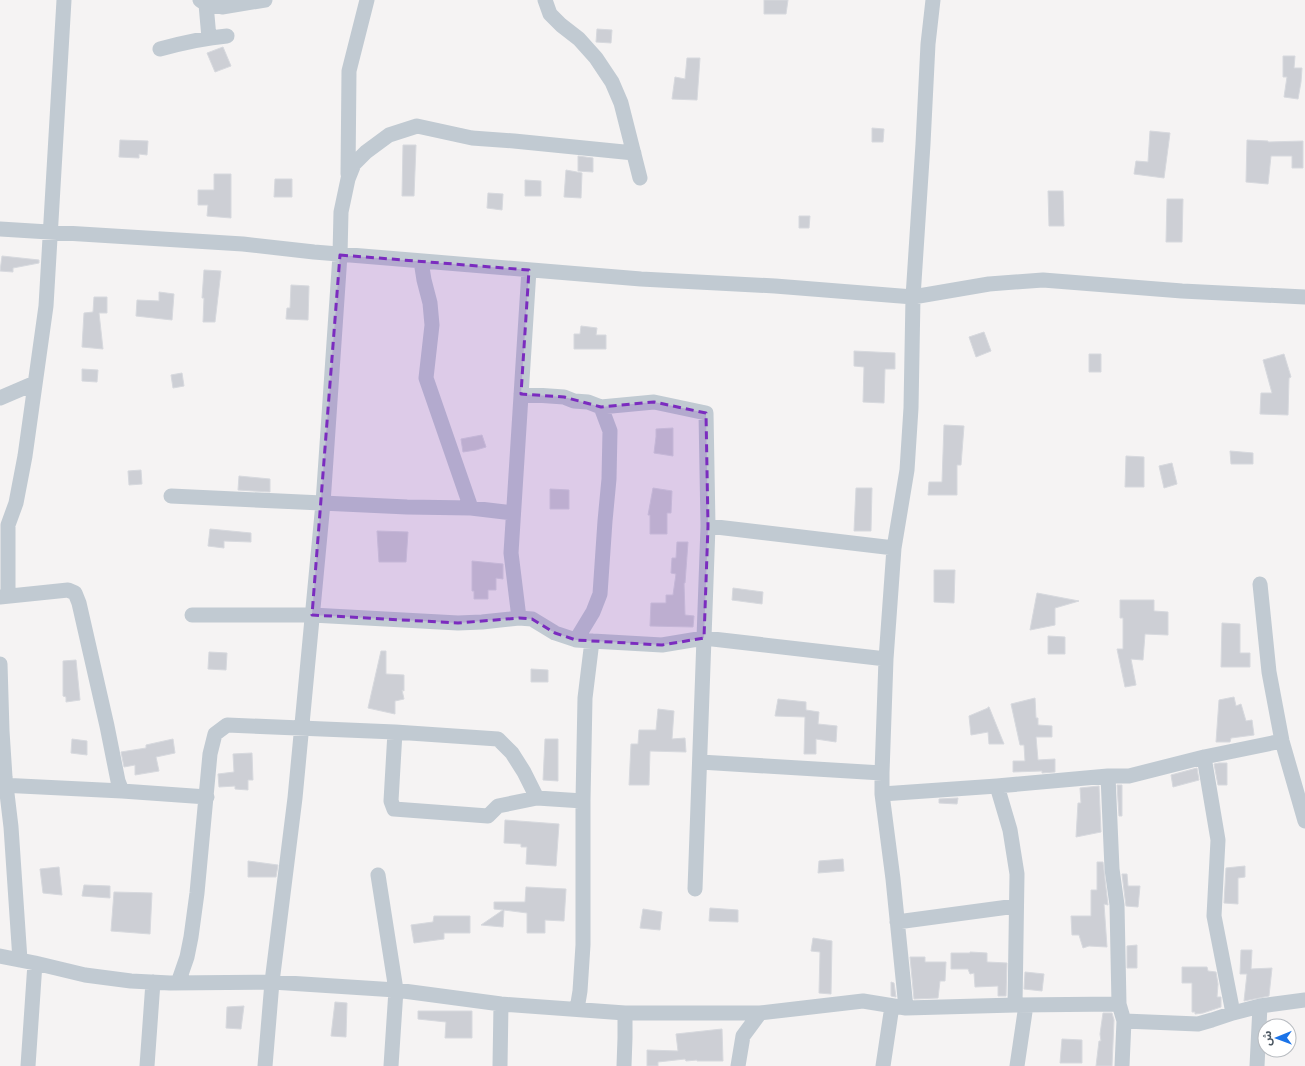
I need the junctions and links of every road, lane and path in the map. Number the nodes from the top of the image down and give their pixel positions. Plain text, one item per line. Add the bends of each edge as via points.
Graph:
1 (64, 0) edge
2 (265, 0) edge
3 (367, 0) edge
4 (545, 0) edge
5 (933, 0) edge
6 (203, 2) edge
7 (227, 36) dead end
8 (208, 38) junction
9 (160, 49) dead end
10 (634, 153) junction
11 (640, 178) dead end
12 (348, 179) junction
13 (0, 229) edge
14 (50, 232) junction
15 (340, 255) junction
16 (421, 261) junction
17 (528, 270) junction
18 (913, 297) junction
19 (1305, 297) edge
20 (35, 383) junction
21 (521, 394) junction
22 (0, 398) edge
23 (601, 407) junction
24 (171, 496) dead end
25 (322, 503) junction
26 (471, 508) junction
27 (513, 513) junction
28 (708, 526) junction
29 (894, 548) junction
30 (1260, 584) dead end
31 (4, 596) edge
32 (192, 615) dead end
33 (312, 615) junction
34 (519, 618) junction
35 (704, 638) junction
36 (576, 640) junction
37 (592, 642) junction
38 (886, 659) junction
39 (0, 664) edge
40 (302, 728) junction
41 (395, 732) junction
42 (1282, 741) junction
43 (1204, 757) junction
44 (700, 762) junction
45 (882, 774) junction
46 (1108, 776) junction
47 (3, 786) edge
48 (997, 786) junction
49 (122, 791) junction
50 (882, 794) junction
51 (207, 797) junction
52 (537, 798) junction
53 (583, 801) junction
54 (1305, 821) edge
55 (378, 875) dead end
56 (695, 889) dead end
57 (1016, 906) junction
58 (898, 922) junction
59 (0, 956) edge
60 (20, 960) junction
61 (35, 963) junction
62 (153, 982) junction
63 (272, 982) junction
64 (178, 983) junction
65 (396, 990) junction
66 (1305, 1000) edge
67 (501, 1004) junction
68 (1119, 1004) junction
69 (1021, 1005) junction
70 (1260, 1006) junction
71 (899, 1007) junction
72 (577, 1009) junction
73 (624, 1013) junction
74 (760, 1013) junction
75 (1233, 1013) junction
76 (1124, 1021) junction
77 (28, 1066) edge
78 (147, 1066) edge
79 (265, 1066) edge
80 (391, 1066) edge
81 (500, 1066) edge
82 (624, 1066) edge
83 (738, 1066) edge
84 (883, 1066) edge
85 (1017, 1066) edge
86 (1122, 1066) edge
87 (1257, 1066) edge

1 - 14 street
2 - 6 street via 222,7
3 - 12 street via 349,71
4 - 10 street via 550,14 580,39 612,82 621,103
5 - 18 street via 928,44
6 - 8 street
7 - 8 street
8 - 9 street
10 - 11 street
10 - 12 street via 472,138 417,126 389,135 366,152 354,164
12 - 15 street via 342,212
13 - 14 street
14 - 15 street via 243,244
14 - 20 street via 46,306
15 - 16 street
15 - 25 street
16 - 17 street
16 - 26 street via 432,325 426,378
17 - 18 street
17 - 21 street
18 - 19 street via 989,284 1043,280
18 - 29 street via 907,470
20 - 22 street
20 - 31 street via 25,456 16,503 8,525
21 - 23 street via 564,397
21 - 27 street
23 - 28 street via 654,402 706,413
23 - 36 street via 610,431 610,439 600,594 593,612
24 - 25 street
25 - 26 street
25 - 33 street
26 - 27 street
27 - 34 street via 511,553
28 - 29 street
28 - 35 street
29 - 38 street
30 - 42 street via 1269,672
31 - 49 street via 68,590 75,593
32 - 33 street
33 - 34 street via 458,623
33 - 40 street
34 - 36 street via 532,619 555,633
35 - 37 street via 662,645
35 - 38 street
35 - 44 street
36 - 37 street
37 - 53 street via 585,698
38 - 45 street
39 - 47 street
40 - 41 street
40 - 51 street via 227,725 216,734 210,754
40 - 63 street
41 - 52 street via 498,739 512,753
41 - 52 street via 391,801 394,809 488,816 498,806
42 - 43 street
42 - 54 street
43 - 46 street via 1129,776
43 - 75 street via 1218,840 1214,916
44 - 45 street
44 - 56 street
45 - 50 street
46 - 48 street
46 - 68 street via 1112,869 1117,905
47 - 49 street
47 - 60 street via 11,827
48 - 50 street
48 - 57 street via 1011,837 1017,874
49 - 51 street
50 - 58 street
51 - 64 street via 191,937
52 - 53 street
53 - 72 street via 583,946
55 - 65 street
57 - 58 street
57 - 69 street
58 - 71 street
59 - 60 street
60 - 61 street
61 - 62 street via 98,978
61 - 77 street
62 - 64 street
62 - 78 street
63 - 64 street
63 - 65 street
63 - 79 street
65 - 67 street
65 - 80 street
66 - 70 street
67 - 72 street
67 - 81 street
68 - 69 street
68 - 76 street
69 - 71 street
69 - 85 street
70 - 75 street
70 - 87 street
71 - 74 street via 863,1001
71 - 84 street
72 - 73 street
73 - 74 street
73 - 82 street
74 - 83 street via 743,1036
75 - 76 street via 1198,1024
76 - 86 street

